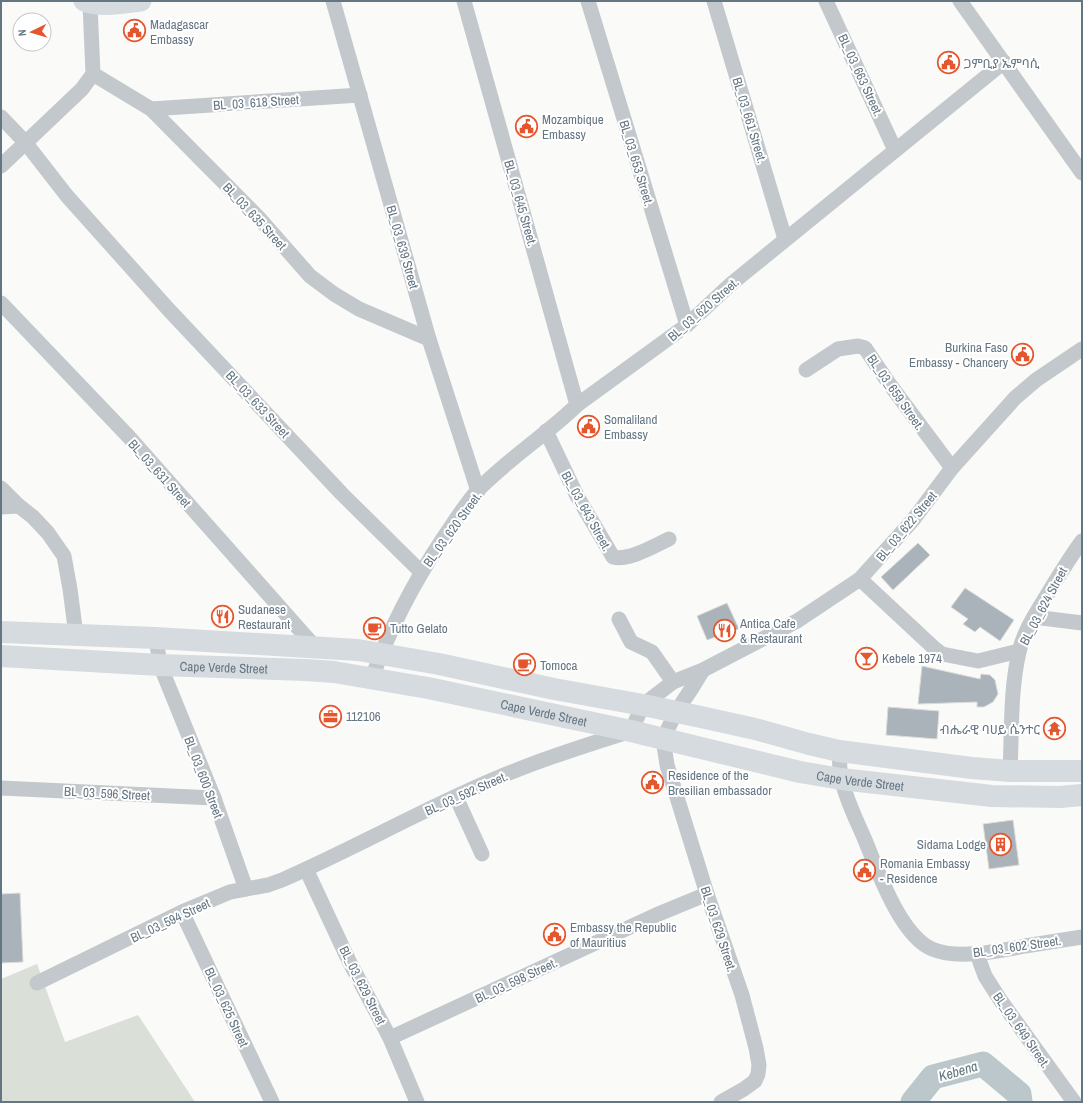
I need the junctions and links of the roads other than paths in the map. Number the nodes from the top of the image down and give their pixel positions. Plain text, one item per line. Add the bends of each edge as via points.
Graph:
1 (141, 1) edge
2 (333, 1) edge
3 (464, 1) edge
4 (588, 1) edge
5 (714, 1) edge
6 (826, 1) edge
7 (960, 1) edge
8 (87, 2) edge
9 (1004, 62) junction
10 (93, 74) junction
11 (360, 95) junction
12 (151, 109) junction
13 (1, 117) edge
14 (25, 142) junction
15 (895, 150) junction
16 (1, 166) edge
17 (1082, 173) edge
18 (786, 239) junction
19 (1, 304) edge
20 (687, 325) junction
21 (429, 339) junction
22 (1082, 349) edge
23 (806, 370) dead end
24 (577, 405) junction
25 (546, 431) junction
26 (952, 468) junction
27 (1, 488) edge
28 (478, 491) junction
29 (19, 506) junction
30 (1, 507) edge
31 (669, 538) dead end
32 (1082, 541) edge
33 (421, 572) junction
34 (860, 579) junction
35 (1034, 617) junction
36 (619, 619) dead end
37 (1082, 624) edge
38 (1, 632) edge
39 (76, 635) junction
40 (156, 638) junction
41 (315, 647) junction
42 (1019, 652) junction
43 (381, 653) junction
44 (1, 656) edge
45 (160, 665) junction
46 (703, 670) junction
47 (372, 678) junction
48 (673, 682) junction
49 (643, 705) junction
50 (676, 712) junction
51 (631, 731) junction
52 (662, 739) junction
53 (839, 751) junction
54 (1010, 771) junction
55 (1082, 771) edge
56 (841, 779) junction
57 (1, 788) edge
58 (1082, 795) edge
59 (456, 797) junction
60 (214, 798) junction
61 (482, 854) dead end
62 (306, 869) junction
63 (246, 889) junction
64 (707, 894) junction
65 (182, 912) junction
66 (1082, 937) edge
67 (977, 954) junction
68 (37, 983) dead end
69 (390, 1038) junction
70 (272, 1102) edge
71 (417, 1102) edge
72 (721, 1102) edge
73 (1074, 1102) edge

1 - 8 street via 110,4
2 - 11 street, BL_03_639 Street
3 - 24 street, BL_03_645 Street.
4 - 20 street, BL_03_653 Street.
5 - 18 street, BL_03_661 Street.
6 - 15 street, BL_03_663 Street.
7 - 9 street
8 - 10 street
9 - 15 street, BL_03_620 Street.
9 - 17 street
10 - 12 street, BL_03_635 Street
10 - 14 street via 82,89
11 - 12 street, BL_03_618 Street
11 - 21 street, BL_03_639 Street
12 - 21 street, BL_03_635 Street via 260,218 310,276 359,309
13 - 14 street, BL_03_633 Street
14 - 16 street
14 - 33 street, BL_03_633 Street via 67,196 170,310 342,494
15 - 18 street, BL_03_620 Street.
18 - 20 street, BL_03_620 Street. via 731,284
19 - 41 street, BL_03_631 Street via 129,437
20 - 24 street, BL_03_620 Street.
21 - 28 street, BL_03_639 Street
22 - 26 street, BL_03_622 Street via 1036,380 1015,398
23 - 26 street, BL_03_659 Street. via 838,349 858,346 865,348
24 - 25 street, BL_03_620 Street.
25 - 28 street, BL_03_620 Street.
25 - 31 street, BL_03_643 Street. via 577,496 613,557 620,558 640,552
26 - 34 street, BL_03_622 Street via 913,520
27 - 29 street
28 - 33 street, BL_03_620 Street.
29 - 30 street
29 - 39 street via 48,533 64,556
32 - 35 street, BL_03_624 Street
33 - 43 street
34 - 42 street via 942,654 978,661
34 - 46 street, BL_03_622 Street via 797,621
35 - 37 street
35 - 42 street, BL_03_624 Street
36 - 48 street via 632,642 652,652
38 - 39 main road, Cape Verde Street
39 - 40 main road, Cape Verde Street
40 - 41 main road, Cape Verde Street
40 - 45 street, BL_03_600 Street
41 - 43 main road, Cape Verde Street
42 - 54 street, BL_03_624 Street via 1014,691
43 - 47 street
43 - 49 main road, Cape Verde Street
44 - 45 main road, Cape Verde Street
45 - 47 main road, Cape Verde Street via 306,670
45 - 60 street, BL_03_600 Street
46 - 48 street, BL_03_622 Street
46 - 50 street
47 - 51 main road, Cape Verde Street
48 - 49 street, BL_03_622 Street
49 - 50 main road, Cape Verde Street
49 - 51 street
50 - 52 street
50 - 53 main road, Cape Verde Street
51 - 52 main road, Cape Verde Street
51 - 59 street, BL_03_592 Street. via 527,766
52 - 56 main road, Cape Verde Street via 800,772
52 - 64 street, BL_03_629 Street. via 667,765
53 - 54 main road, Cape Verde Street
53 - 56 street, BL_03_602 Street.
54 - 55 main road, Cape Verde Street
56 - 58 main road, Cape Verde Street via 992,796
56 - 67 street, BL_03_602 Street. via 888,895 909,929 932,949
57 - 60 street, BL_03_596 Street
59 - 61 street
59 - 62 street, BL_03_592 Street.
60 - 63 street, BL_03_600 Street
62 - 63 street, BL_03_594 Street via 268,885
62 - 69 street, BL_03_629 Street
63 - 65 street, BL_03_594 Street via 230,892
64 - 69 street, BL_03_598 Street.
64 - 72 street, BL_03_629 Street. via 742,995 759,1065 755,1081
65 - 68 street, BL_03_594 Street
65 - 70 street, BL_03_625 Street
66 - 67 street, BL_03_602 Street.
67 - 73 street, BL_03_649 Street. via 985,976 1000,1001
69 - 71 street, BL_03_629 Street

